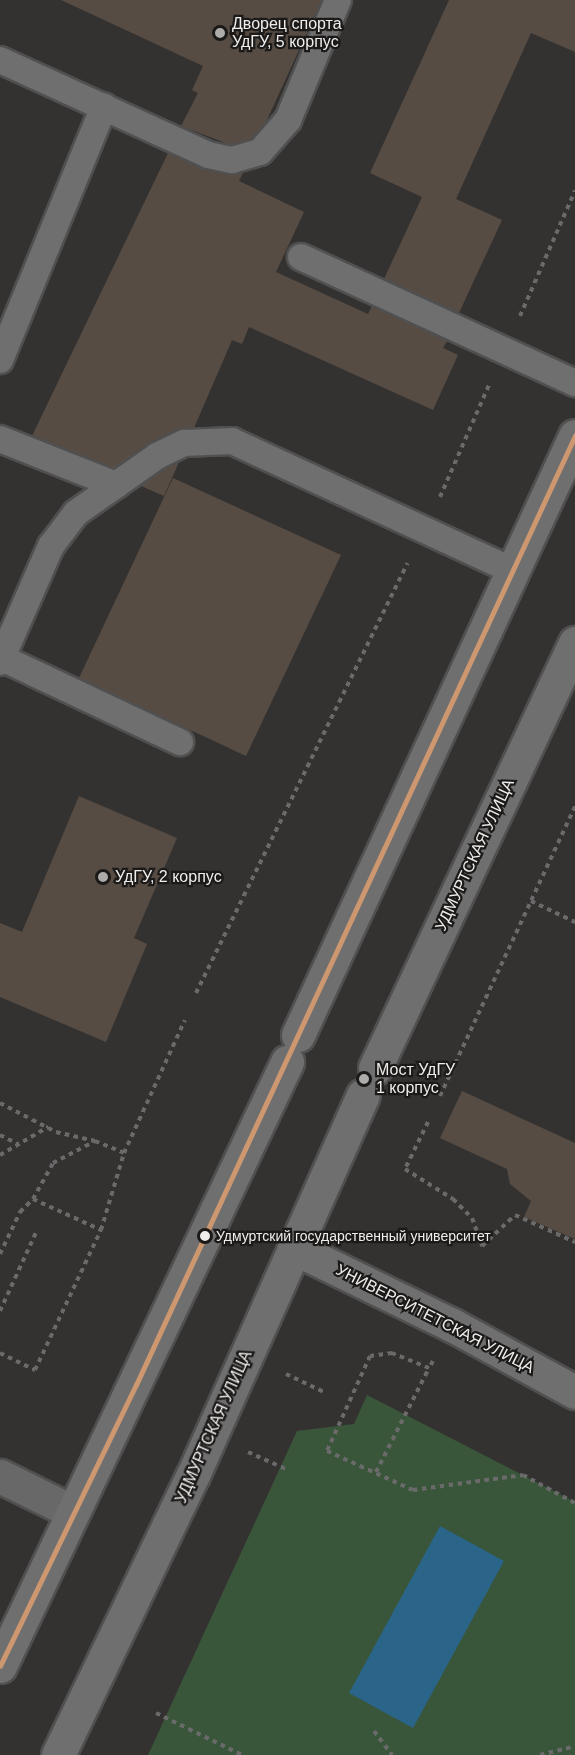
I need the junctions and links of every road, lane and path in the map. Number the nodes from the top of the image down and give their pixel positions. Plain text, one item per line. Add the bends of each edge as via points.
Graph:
1 (338, 0) edge
2 (0, 60) edge
3 (104, 106) junction
4 (575, 191) edge
5 (301, 257) dead end
6 (504, 351) junction
7 (0, 360) edge
8 (575, 383) edge
9 (575, 436) edge
10 (0, 439) edge
11 (116, 485) junction
12 (425, 529) junction
13 (511, 570) junction
14 (575, 643) edge
15 (1, 660) edge
16 (180, 742) dead end
17 (575, 806) edge
18 (531, 901) junction
19 (575, 922) edge
20 (196, 993) dead end
21 (185, 1020) dead end
22 (440, 1096) dead end
23 (0, 1103) edge
24 (428, 1122) dead end
25 (48, 1126) junction
26 (0, 1135) edge
27 (95, 1141) junction
28 (19, 1145) junction
29 (124, 1154) junction
30 (0, 1155) edge
31 (33, 1199) junction
32 (36, 1230) dead end
33 (101, 1230) junction
34 (575, 1242) edge
35 (294, 1248) junction
36 (0, 1254) edge
37 (0, 1311) edge
38 (0, 1353) edge
39 (436, 1355) dead end
40 (429, 1368) junction
41 (280, 1383) dead end
42 (575, 1392) edge
43 (326, 1393) dead end
44 (247, 1452) dead end
45 (288, 1470) dead end
46 (376, 1472) junction
47 (0, 1476) edge
48 (575, 1503) edge
49 (74, 1512) junction
50 (0, 1666) edge
51 (156, 1713) dead end
52 (374, 1731) dead end
53 (575, 1746) edge
54 (58, 1755) edge
55 (242, 1755) edge
56 (392, 1755) edge
57 (540, 1755) edge

1 - 3 lane via 288,120 260,152 232,160 208,155
2 - 3 lane
3 - 7 lane
4 - 6 path
5 - 6 lane
6 - 8 lane
6 - 12 path
9 - 13 main road
10 - 11 lane
11 - 12 lane via 157,456 184,443 232,441
11 - 15 lane via 76,513 51,546
12 - 13 lane
12 - 20 path
13 - 49 main road
14 - 35 main road, УДМУРТСКАЯ УЛИЦА
15 - 16 lane
17 - 18 path
18 - 19 path
18 - 22 path
21 - 29 path
23 - 25 path
24 - 34 path via 405,1169 459,1205 472,1218 482,1246 515,1215
25 - 27 path via 56,1132
25 - 28 path
26 - 28 path
27 - 29 path
27 - 31 path via 53,1162
28 - 30 path
29 - 33 path
31 - 33 path
31 - 36 path via 20,1212
32 - 37 path
33 - 38 path via 35,1370
35 - 42 main road, УНИВЕРСИТЕТСКАЯ УЛИЦА via 452,1325
35 - 54 main road, УДМУРТСКАЯ УЛИЦА via 194,1475
39 - 40 path
40 - 46 path
40 - 46 path via 392,1353 370,1356 327,1451
41 - 43 path via 284,1373
44 - 45 path
46 - 48 path via 413,1490 524,1475
47 - 49 street
49 - 50 main road
51 - 55 path
52 - 56 path
53 - 57 path

